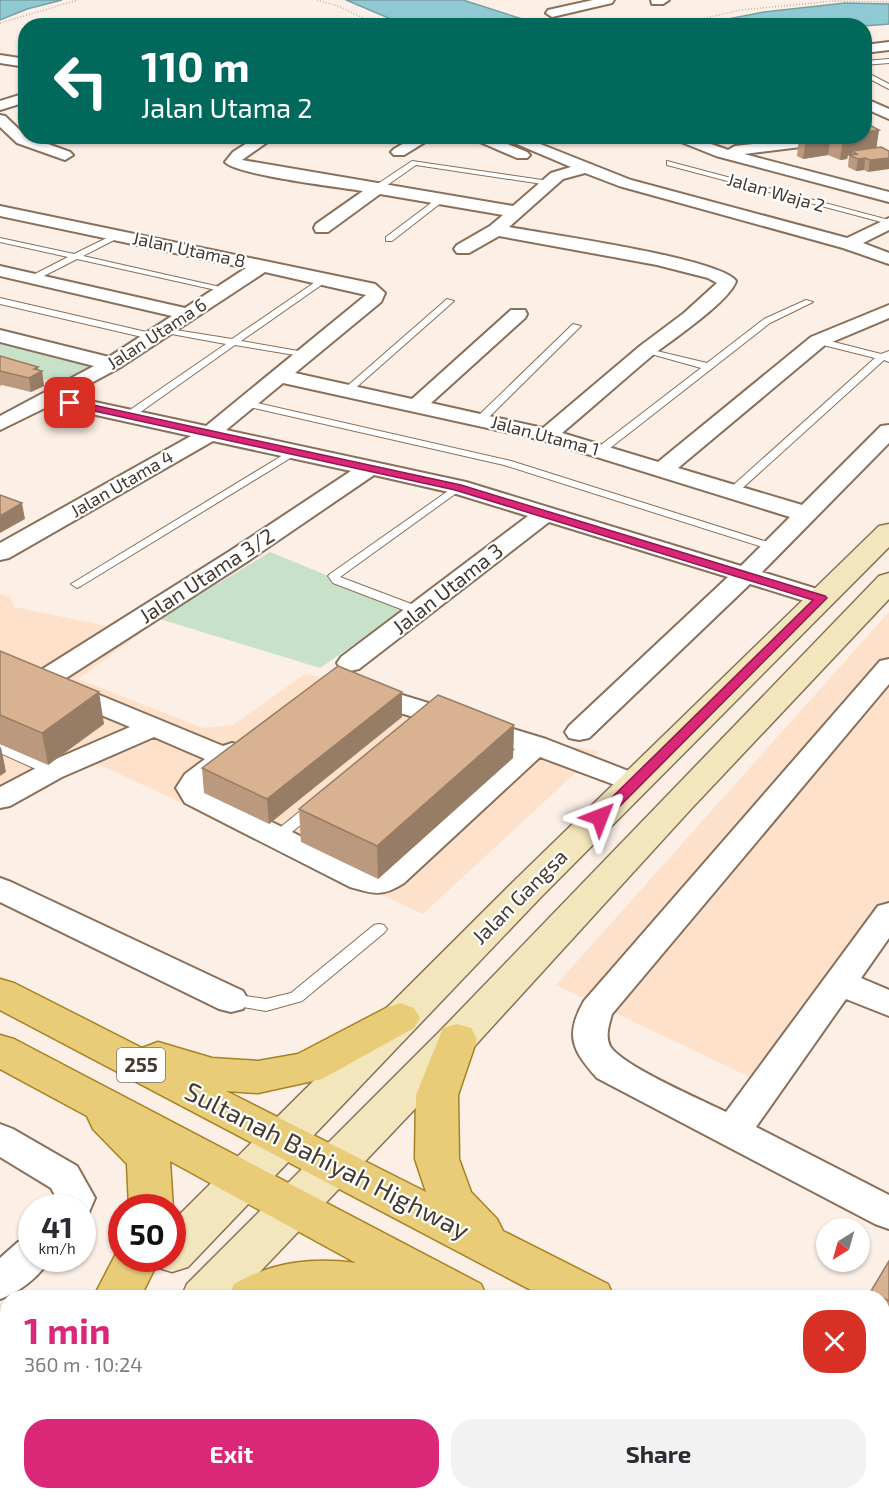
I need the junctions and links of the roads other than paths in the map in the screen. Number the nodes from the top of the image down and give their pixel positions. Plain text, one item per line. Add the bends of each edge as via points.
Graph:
1 (608, 0) edge
2 (552, 13) dead end
3 (889, 46) edge
4 (872, 48) edge
5 (872, 52) edge
6 (2, 54) edge
7 (18, 60) edge
8 (889, 60) edge
9 (872, 62) edge
10 (872, 77) edge
11 (889, 87) edge
12 (18, 100) edge
13 (0, 106) edge
14 (872, 106) edge
15 (889, 115) edge
16 (0, 119) edge
17 (18, 136) edge
18 (33, 144) edge
19 (256, 144) edge
20 (414, 144) edge
21 (497, 144) edge
22 (522, 144) edge
23 (563, 144) edge
24 (696, 144) edge
25 (771, 144) edge
26 (791, 144) edge
27 (774, 146) junction
28 (399, 152) dead end
29 (721, 153) junction
30 (65, 155) dead end
31 (670, 163) dead end
32 (578, 171) junction
33 (549, 183) junction
34 (376, 189) junction
35 (889, 197) edge
36 (442, 199) junction
37 (0, 211) edge
38 (707, 211) junction
39 (517, 212) junction
40 (889, 223) edge
41 (322, 228) dead end
42 (496, 230) junction
43 (117, 235) junction
44 (389, 239) dead end
45 (0, 240) edge
46 (856, 241) junction
47 (889, 246) edge
48 (464, 249) dead end
49 (833, 254) dead end
50 (74, 257) junction
51 (889, 259) edge
52 (261, 266) junction
53 (0, 271) edge
54 (32, 279) junction
55 (324, 279) junction
56 (225, 289) junction
57 (376, 293) joint
58 (0, 301) edge
59 (450, 301) dead end
60 (809, 302) dead end
61 (889, 311) edge
62 (189, 314) junction
63 (519, 314) dead end
64 (576, 327) dead end
65 (160, 333) junction
66 (0, 336) edge
67 (818, 341) junction
68 (234, 342) junction
69 (647, 350) junction
70 (304, 356) junction
71 (887, 357) edge
72 (112, 364) junction
73 (706, 366) junction
74 (279, 376) junction
75 (348, 390) junction
76 (51, 399) junction
77 (244, 403) junction
78 (417, 405) junction
79 (128, 416) junction
80 (482, 419) junction
81 (0, 424) edge
82 (889, 431) edge
83 (209, 434) junction
84 (547, 435) junction
85 (601, 450) junction
86 (293, 452) junction
87 (370, 468) junction
88 (663, 469) junction
89 (458, 487) junction
90 (733, 491) junction
91 (545, 514) junction
92 (806, 514) junction
93 (889, 532) edge
94 (773, 547) junction
95 (0, 553) edge
96 (745, 575) junction
97 (889, 582) edge
98 (77, 584) dead end
99 (821, 598) junction
100 (418, 611) junction
101 (0, 663) edge
102 (889, 666) edge
103 (43, 681) junction
104 (153, 727) junction
105 (579, 732) dead end
106 (253, 737) edge
107 (536, 745) junction
108 (0, 748) edge
109 (225, 757) junction
110 (52, 771) junction
111 (634, 783) junction
112 (0, 799) edge
113 (322, 800) edge
114 (277, 837) junction
115 (0, 889) edge
116 (889, 914) edge
117 (379, 929) dead end
118 (841, 983) junction
119 (0, 993) edge
120 (231, 1000) joint
121 (889, 1004) edge
122 (400, 1018) junction
123 (457, 1039) junction
124 (101, 1044) junction
125 (0, 1050) edge
126 (88, 1096) junction
127 (732, 1132) junction
128 (282, 1138) junction
129 (0, 1139) edge
130 (333, 1164) junction
131 (244, 1179) junction
132 (74, 1194) edge
133 (150, 1194) edge
134 (294, 1205) junction
135 (889, 1213) edge
136 (186, 1239) edge
137 (499, 1250) junction
138 (18, 1266) edge
139 (130, 1272) edge
140 (154, 1272) edge
141 (0, 1282) edge
142 (120, 1290) edge
143 (137, 1290) edge
144 (212, 1290) edge
145 (267, 1290) edge
146 (398, 1290) edge
147 (449, 1290) edge
148 (576, 1290) edge

1 - 2 street
3 - 4 street
5 - 8 street
6 - 7 street
8 - 9 lane
10 - 11 lane
12 - 13 street
14 - 15 street
16 - 17 street
18 - 30 street
19 - 34 street via 233,162
20 - 28 street
21 - 32 street
22 - 32 street
23 - 46 street, Jalan Waja 2 via 652,177
24 - 29 street
25 - 27 lane
26 - 27 street
27 - 29 street
29 - 35 street
31 - 40 lane
32 - 33 street via 557,176
32 - 38 street via 628,194
33 - 34 lane via 415,163
33 - 39 street
34 - 36 street
34 - 41 street
36 - 39 street
36 - 44 lane
37 - 43 street, Jalan Utama 8
38 - 46 street
38 - 49 street
39 - 42 street
40 - 46 street
42 - 48 street
42 - 69 street via 686,267 719,275 727,281 691,317
43 - 50 lane
43 - 52 street, Jalan Utama 8
45 - 50 lane
46 - 47 street, Jalan Waja 2
46 - 51 street
50 - 54 lane
50 - 56 lane
52 - 55 street, Jalan Utama 8
52 - 56 street, Jalan Utama 6
53 - 54 street
54 - 62 street
55 - 57 street, Jalan Utama 8 via 369,288
55 - 68 lane
56 - 62 street, Jalan Utama 6
57 - 70 street, Jalan Utama 4
58 - 65 lane
59 - 75 lane
60 - 73 lane via 766,321
61 - 67 street
62 - 65 street, Jalan Utama 6
63 - 78 street
64 - 80 lane
65 - 68 lane
65 - 72 street, Jalan Utama 6
66 - 72 street
67 - 71 lane
67 - 88 street
68 - 70 lane
68 - 79 lane
69 - 73 lane
69 - 84 street
70 - 74 street, Jalan Utama 4
71 - 90 lane
72 - 76 street, Jalan Utama 6
73 - 85 lane
74 - 75 street, Jalan Utama 1
74 - 77 street, Jalan Utama 4
75 - 78 street, Jalan Utama 1
76 - 79 street
76 - 81 street
77 - 83 street, Jalan Utama 4
77 - 94 lane via 507,463
78 - 80 street, Jalan Utama 1
79 - 83 street
80 - 84 street, Jalan Utama 1
82 - 92 street
83 - 86 street
83 - 95 street, Jalan Utama 4
84 - 85 street, Jalan Utama 1
85 - 88 street, Jalan Utama 1
86 - 87 street
86 - 98 lane
87 - 89 street
87 - 103 street, Jalan Utama 3/2
88 - 90 street, Jalan Utama 1
89 - 91 street
89 - 100 lane via 334,576 337,581
90 - 92 street, Jalan Utama 1
91 - 96 street
91 - 100 street, Jalan Utama 3
92 - 94 street
93 - 99 main road, Jalan Gangsa
94 - 96 street
96 - 99 street
96 - 105 street
97 - 123 main road
99 - 111 main road, Jalan Gangsa
100 - 107 street, Jalan Utama 3 via 346,675 425,716
101 - 103 street
102 - 127 street via 596,1010 590,1029 592,1049 610,1069
103 - 104 street
104 - 109 street
104 - 110 street
106 - 109 street
107 - 111 street, Jalan Utama 3
107 - 114 street via 380,884 361,880
108 - 110 lane
109 - 114 street via 195,780 190,788 195,796
110 - 112 street
111 - 122 main road, Jalan Gangsa
113 - 114 lane
115 - 120 street
116 - 118 street
117 - 120 lane via 296,997 266,1005
118 - 121 street
118 - 127 street
119 - 124 main road, Sultanah Bahiyah Highway / 255
122 - 124 main road via 307,1068 258,1077 212,1074 138,1050
122 - 128 main road, Jalan Gangsa
123 - 130 main road
123 - 137 main road via 437,1095 437,1159 452,1202
124 - 128 main road, Sultanah Bahiyah Highway / 255
125 - 126 main road, 255
126 - 131 main road, 255
126 - 133 main road via 148,1158
127 - 135 street
128 - 130 main road, Sultanah Bahiyah Highway / 255
128 - 131 main road, Jalan Gangsa
129 - 132 street via 64,1177
130 - 134 main road
130 - 137 main road, Sultanah Bahiyah Highway / 255
131 - 134 main road, 255
131 - 136 main road, Jalan Gangsa
134 - 144 main road
134 - 147 main road, 255
137 - 148 main road, Sultanah Bahiyah Highway / 255
138 - 141 street
139 - 142 main road
140 - 143 main road
145 - 146 main road via 279,1284 321,1280 377,1284

